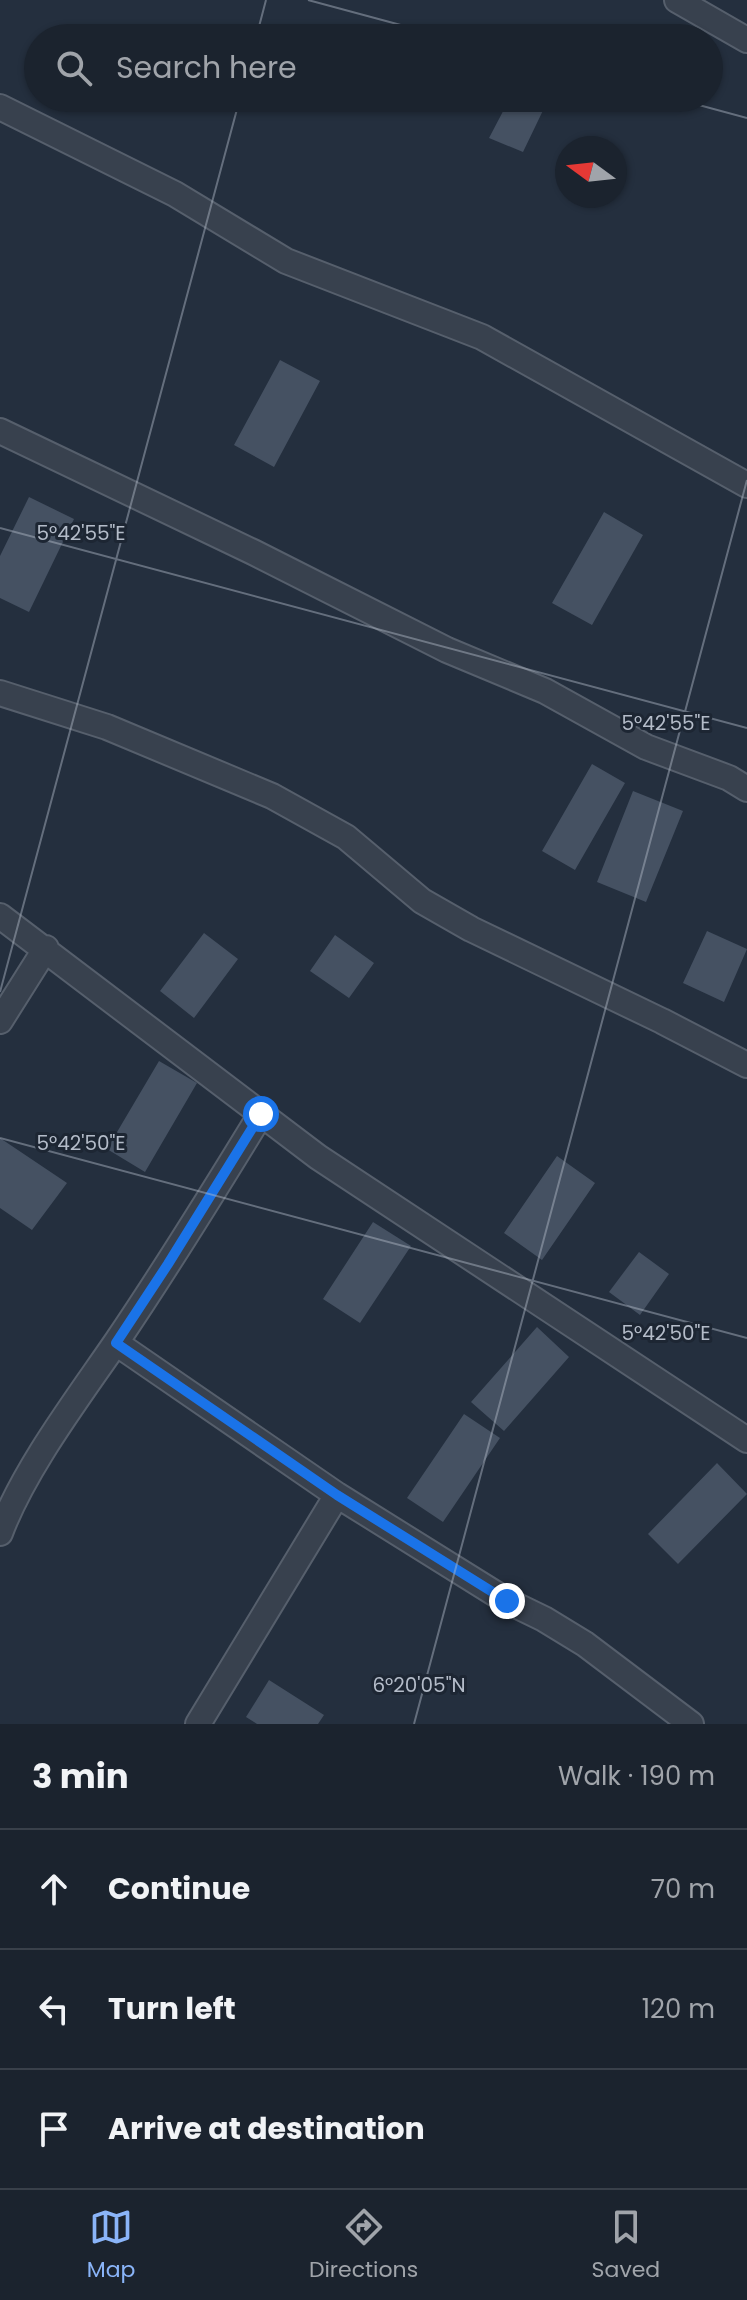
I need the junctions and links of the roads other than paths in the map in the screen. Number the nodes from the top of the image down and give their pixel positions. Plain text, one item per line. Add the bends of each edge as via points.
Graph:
1 (677, 0) edge
2 (719, 24) edge
3 (723, 26) edge
4 (747, 40) edge
5 (0, 107) edge
6 (0, 431) edge
7 (747, 485) edge
8 (0, 693) edge
9 (747, 789) edge
10 (0, 916) edge
11 (46, 948) junction
12 (0, 1021) edge
13 (747, 1065) edge
14 (261, 1114) junction
15 (116, 1343) junction
16 (747, 1440) edge
17 (337, 1495) junction
18 (0, 1533) edge
19 (198, 1724) edge
20 (691, 1724) edge

1 - 2 street
3 - 4 street
5 - 7 street via 175,194 286,261 482,337
6 - 9 street via 447,650 545,691 646,747
8 - 13 street via 107,727 272,796 346,837 422,901 471,929
10 - 11 street
11 - 12 street
11 - 14 street
14 - 15 street
14 - 16 street
15 - 17 street
15 - 18 street via 55,1433
17 - 19 street
17 - 20 street via 585,1644

